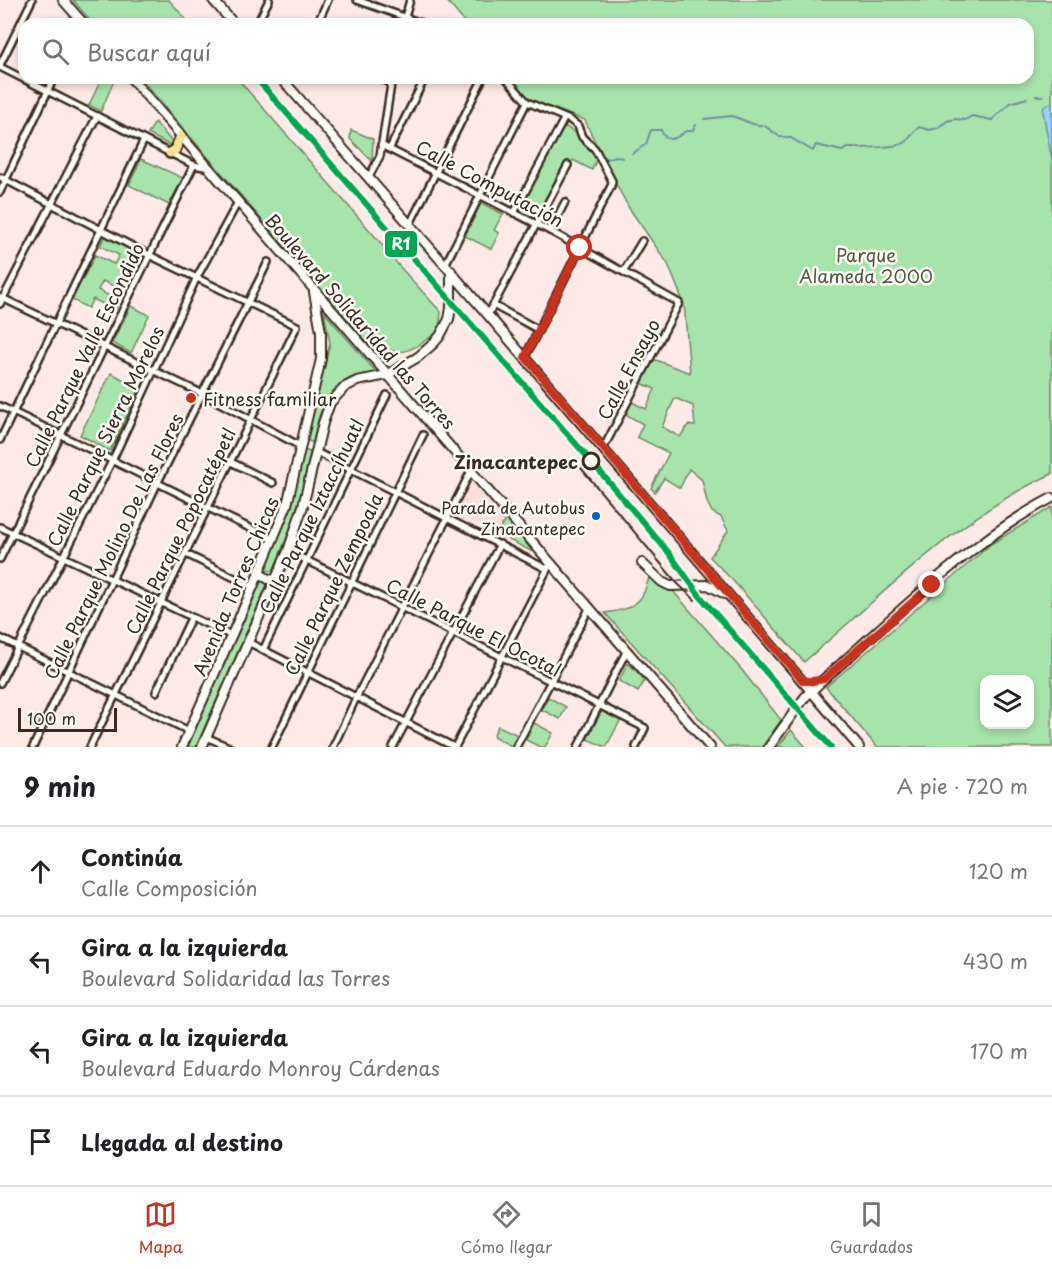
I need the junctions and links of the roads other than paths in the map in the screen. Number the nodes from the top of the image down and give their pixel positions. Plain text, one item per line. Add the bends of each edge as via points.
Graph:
1 (32, 0) edge
2 (63, 0) edge
3 (213, 0) edge
4 (269, 0) edge
5 (328, 0) edge
6 (357, 0) edge
7 (381, 0) edge
8 (410, 0) edge
9 (377, 7) junction
10 (404, 17) junction
11 (23, 18) edge
12 (78, 18) edge
13 (229, 18) edge
14 (260, 18) edge
15 (320, 18) edge
16 (407, 18) edge
17 (18, 29) edge
18 (0, 66) edge
19 (18, 75) edge
20 (35, 84) edge
21 (51, 84) edge
22 (135, 84) edge
23 (288, 84) edge
24 (390, 84) edge
25 (422, 84) edge
26 (480, 84) edge
27 (511, 84) edge
28 (48, 91) junction
29 (527, 102) junction
30 (97, 116) junction
31 (564, 119) junction
32 (181, 136) junction
33 (144, 140) junction
34 (381, 145) junction
35 (390, 148) junction
36 (170, 153) junction
37 (194, 165) junction
38 (567, 165) dead end
39 (209, 168) junction
40 (436, 171) junction
41 (369, 177) junction
42 (3, 178) edge
43 (0, 192) edge
44 (480, 194) junction
45 (238, 202) junction
46 (565, 202) dead end
47 (53, 205) junction
48 (514, 213) junction
49 (410, 224) junction
50 (535, 224) junction
51 (101, 230) junction
52 (550, 231) junction
53 (642, 240) dead end
54 (580, 248) junction
55 (149, 255) junction
56 (268, 262) dead end
57 (448, 268) junction
58 (624, 271) junction
59 (197, 277) junction
60 (314, 292) junction
61 (1, 299) edge
62 (249, 303) junction
63 (678, 303) joint
64 (493, 305) junction
65 (488, 315) junction
66 (56, 322) junction
67 (539, 330) junction
68 (105, 346) junction
69 (525, 357) junction
70 (154, 371) junction
71 (387, 375) junction
72 (203, 394) junction
73 (387, 395) dead end
74 (0, 406) edge
75 (14, 412) junction
76 (252, 419) junction
77 (62, 434) junction
78 (423, 435) dead end
79 (0, 440) edge
80 (300, 446) junction
81 (603, 449) junction
82 (316, 452) junction
83 (113, 459) junction
84 (231, 462) junction
85 (351, 469) junction
86 (471, 471) junction
87 (158, 482) junction
88 (273, 483) dead end
89 (396, 491) junction
90 (1052, 498) edge
91 (208, 509) junction
92 (448, 517) junction
93 (0, 527) edge
94 (14, 533) junction
95 (273, 539) junction
96 (500, 544) junction
97 (288, 551) junction
98 (186, 554) junction
99 (63, 557) junction
100 (0, 559) edge
101 (306, 559) junction
102 (642, 563) dead end
103 (549, 566) junction
104 (259, 573) junction
105 (275, 579) junction
106 (112, 581) junction
107 (351, 581) junction
108 (253, 587) junction
109 (733, 600) junction
110 (161, 604) junction
111 (590, 607) junction
112 (402, 608) junction
113 (191, 618) junction
114 (453, 633) junction
115 (232, 636) junction
116 (0, 638) edge
117 (248, 642) junction
118 (19, 647) junction
119 (263, 650) junction
120 (627, 650) junction
121 (502, 658) junction
122 (70, 671) junction
123 (307, 672) junction
124 (824, 679) junction
125 (803, 681) junction
126 (550, 682) junction
127 (0, 683) edge
128 (812, 690) junction
129 (156, 692) dead end
130 (116, 693) junction
131 (356, 698) junction
132 (598, 706) junction
133 (405, 723) junction
134 (189, 730) junction
135 (206, 737) junction
136 (705, 745) edge
137 (33, 747) edge
138 (90, 747) edge
139 (182, 747) edge
140 (202, 747) edge
141 (229, 747) edge
142 (272, 747) edge
143 (333, 747) edge
144 (393, 747) edge
145 (455, 747) edge
146 (516, 747) edge
147 (578, 747) edge
148 (636, 747) edge
149 (769, 747) edge
150 (859, 747) edge

1 - 11 street
2 - 12 main road
3 - 13 main road
4 - 14 street
5 - 15 street
6 - 9 street
7 - 9 street
8 - 10 street
9 - 10 street
10 - 16 street
17 - 18 street
18 - 19 street
20 - 28 street
21 - 28 street
22 - 32 main road, Boulevard Solidaridad las Torres
23 - 41 main road
24 - 34 street
25 - 35 street
26 - 40 street
27 - 29 street
28 - 30 street
28 - 42 street
29 - 31 street
29 - 44 street
30 - 33 street
30 - 47 street
31 - 48 street
31 - 54 street via 577,124 612,181
32 - 36 main road
32 - 39 main road, Boulevard Solidaridad las Torres
33 - 36 street
33 - 51 street
34 - 35 street, Calle Computación
34 - 41 street via 379,161
35 - 40 street, Calle Computación
36 - 37 street
37 - 39 street
37 - 55 street, Calle Parque Valle Escondido
38 - 50 street
39 - 45 main road, Boulevard Solidaridad las Torres
40 - 44 street, Calle Computación
40 - 49 street
41 - 49 main road
42 - 43 street
42 - 47 street
44 - 48 street, Calle Computación
44 - 57 street
45 - 59 street, Calle Parque Sierra Morelos
45 - 60 main road, Boulevard Solidaridad las Torres
46 - 52 street
47 - 51 street
47 - 61 street
48 - 50 street, Calle Computación
49 - 57 main road
50 - 52 street, Calle Computación
50 - 64 street
51 - 55 street
51 - 66 street
52 - 54 street, Calle Computación
53 - 58 street
54 - 58 street, Calle Computación
54 - 67 street
55 - 59 street
55 - 68 street, Calle Parque Valle Escondido
56 - 62 street, Calle Parque Molino De Las Flores
57 - 65 main road
57 - 71 main road, Avenida Torres Chicas via 451,308 446,327 418,357
58 - 63 street, Calle Computación
59 - 62 street
59 - 70 street, Calle Parque Sierra Morelos
60 - 71 main road, Boulevard Solidaridad las Torres
60 - 80 main road, Avenida Torres Chicas via 322,353
61 - 66 street
62 - 72 street, Calle Parque Molino De Las Flores
62 - 76 street, Calle Parque Popocatépetl via 296,325
63 - 81 street, Calle Ensayo
64 - 65 street
64 - 67 street
65 - 69 main road
66 - 68 street
66 - 75 street
67 - 69 street
68 - 70 street
68 - 77 street, Calle Parque Valle Escondido
69 - 81 main road
70 - 72 street
70 - 83 street, Calle Parque Sierra Morelos
71 - 82 main road, Avenida Torres Chicas via 357,381 338,393 326,414
71 - 86 main road, Boulevard Solidaridad las Torres
72 - 76 street
72 - 87 street, Calle Parque Molino De Las Flores
73 - 85 street, Calle Parque Iztaccíhuatl
74 - 75 street
75 - 77 street
75 - 79 street
76 - 80 street
76 - 84 street, Calle Parque Popocatépetl
77 - 83 street
77 - 94 street, Calle Parque Valle Escondido
78 - 89 street, Calle Parque Zempoala
80 - 82 main road
80 - 95 main road, Avenida Torres Chicas via 287,505
81 - 109 main road
82 - 85 street
82 - 97 main road, Avenida Torres Chicas
83 - 87 street
83 - 99 street, Calle Parque Sierra Morelos
84 - 88 street
84 - 91 street, Calle Parque Popocatépetl
85 - 89 street
85 - 101 street, Calle Parque Iztaccíhuatl
86 - 92 street
86 - 103 main road, Boulevard Solidaridad las Torres
87 - 91 street
87 - 106 street, Calle Parque Molino De Las Flores
89 - 92 street
89 - 107 street, Calle Parque Zempoala
90 - 124 main road via 967,555
91 - 95 street
91 - 98 street, Calle Parque Popocatépetl
92 - 96 street
92 - 112 street
93 - 94 street
94 - 99 street
94 - 100 street, Calle Parque Valle Escondido
95 - 104 main road, Avenida Torres Chicas
96 - 103 street
96 - 114 street
97 - 101 street, Calle Parque El Ocotal
97 - 105 main road, Avenida Torres Chicas
98 - 108 street
98 - 110 street, Calle Parque Popocatépetl
99 - 106 street
99 - 118 street, Calle Parque Sierra Morelos
101 - 107 street, Calle Parque El Ocotal
101 - 119 street, Calle Parque Iztaccíhuatl
102 - 109 main road via 670,586 708,585
103 - 111 main road, Boulevard Solidaridad las Torres
103 - 121 street
104 - 105 main road
104 - 108 main road, Avenida Torres Chicas
105 - 117 main road, Avenida Torres Chicas
106 - 110 street
106 - 122 street, Calle Parque Molino De Las Flores
107 - 112 street, Calle Parque El Ocotal
107 - 123 street, Calle Parque Zempoala
108 - 115 main road, Avenida Torres Chicas
109 - 125 main road
110 - 113 street
110 - 130 street, Calle Parque Popocatépetl
111 - 120 main road, Boulevard Solidaridad las Torres
111 - 126 street
112 - 114 street, Calle Parque El Ocotal
112 - 131 street
113 - 115 street
113 - 129 street
114 - 121 street, Calle Parque El Ocotal
114 - 133 street
115 - 134 main road, Avenida Torres Chicas
116 - 118 street
117 - 119 street
117 - 135 main road, Avenida Torres Chicas
118 - 122 street
118 - 127 street, Calle Parque Sierra Morelos
119 - 123 street
120 - 132 street
120 - 136 main road, Boulevard Solidaridad las Torres
121 - 126 street, Calle Parque El Ocotal
121 - 145 street
122 - 130 street
122 - 137 street, Calle Parque Molino De Las Flores
123 - 131 street
123 - 142 street, Calle Parque Zempoala
124 - 125 main road
124 - 128 main road
125 - 128 main road
126 - 132 street, Calle Parque El Ocotal
126 - 146 street
128 - 149 main road
128 - 150 main road
130 - 134 street
130 - 138 street, Calle Parque Popocatépetl
131 - 133 street
131 - 143 street
132 - 147 street
132 - 148 street, Calle Parque El Ocotal via 645,728
133 - 144 street
133 - 145 street
134 - 139 main road, Avenida Torres Chicas
135 - 140 main road, Avenida Torres Chicas
135 - 141 street

